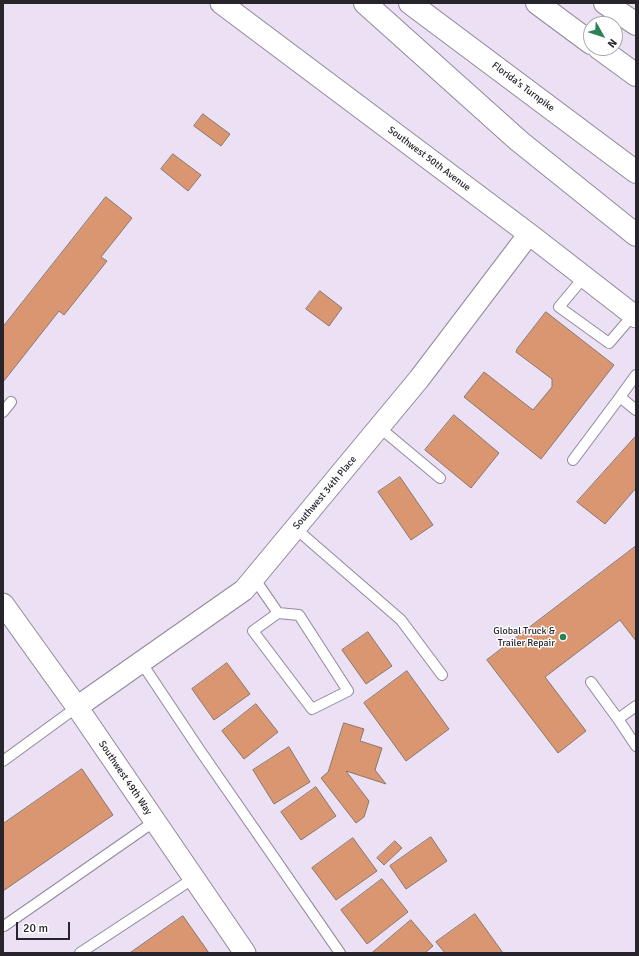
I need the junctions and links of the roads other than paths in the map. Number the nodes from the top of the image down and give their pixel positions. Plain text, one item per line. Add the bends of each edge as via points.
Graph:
1 (221, 3) edge
2 (365, 3) edge
3 (410, 3) edge
4 (536, 3) edge
5 (605, 3) edge
6 (636, 24) edge
7 (583, 36) edge
8 (609, 56) edge
9 (636, 75) edge
10 (636, 172) edge
11 (530, 234) junction
12 (636, 236) edge
13 (584, 277) junction
14 (634, 316) edge
15 (636, 376) edge
16 (620, 397) junction
17 (11, 402) dead end
18 (636, 410) edge
19 (3, 412) edge
20 (379, 427) junction
21 (573, 460) dead end
22 (440, 478) dead end
23 (295, 528) junction
24 (254, 578) junction
25 (3, 604) edge
26 (278, 613) junction
27 (141, 662) junction
28 (442, 675) dead end
29 (591, 682) dead end
30 (636, 706) edge
31 (77, 707) junction
32 (618, 719) junction
33 (636, 746) edge
34 (3, 761) edge
35 (155, 821) junction
36 (194, 878) junction
37 (4, 926) dead end
38 (80, 953) edge
39 (245, 953) edge
40 (340, 953) edge

1 - 11 street, Southwest 50th Avenue
2 - 12 highway via 519,141
3 - 10 highway, Florida's Turnpike
4 - 7 highway
5 - 6 highway
8 - 9 highway
11 - 13 street, Southwest 50th Avenue
11 - 20 street, Southwest 34th Place
13 - 14 street, Southwest 50th Avenue
13 - 14 lane via 559,307 609,343
15 - 16 lane
16 - 18 lane
16 - 21 lane
17 - 19 lane
20 - 22 lane
20 - 23 street, Southwest 34th Place
23 - 24 street, Southwest 34th Place
23 - 28 lane via 401,620
24 - 26 lane
24 - 27 street, Southwest 34th Place via 244,590
25 - 31 street, Southwest 49th Way
26 - 26 lane via 299,615 348,690 312,709 253,631
27 - 31 street, Southwest 34th Place
27 - 40 lane
29 - 32 lane
30 - 32 lane
31 - 34 lane
31 - 35 street, Southwest 49th Way
32 - 33 lane
35 - 36 street, Southwest 49th Way
35 - 37 lane
36 - 38 lane
36 - 39 street, Southwest 49th Way

